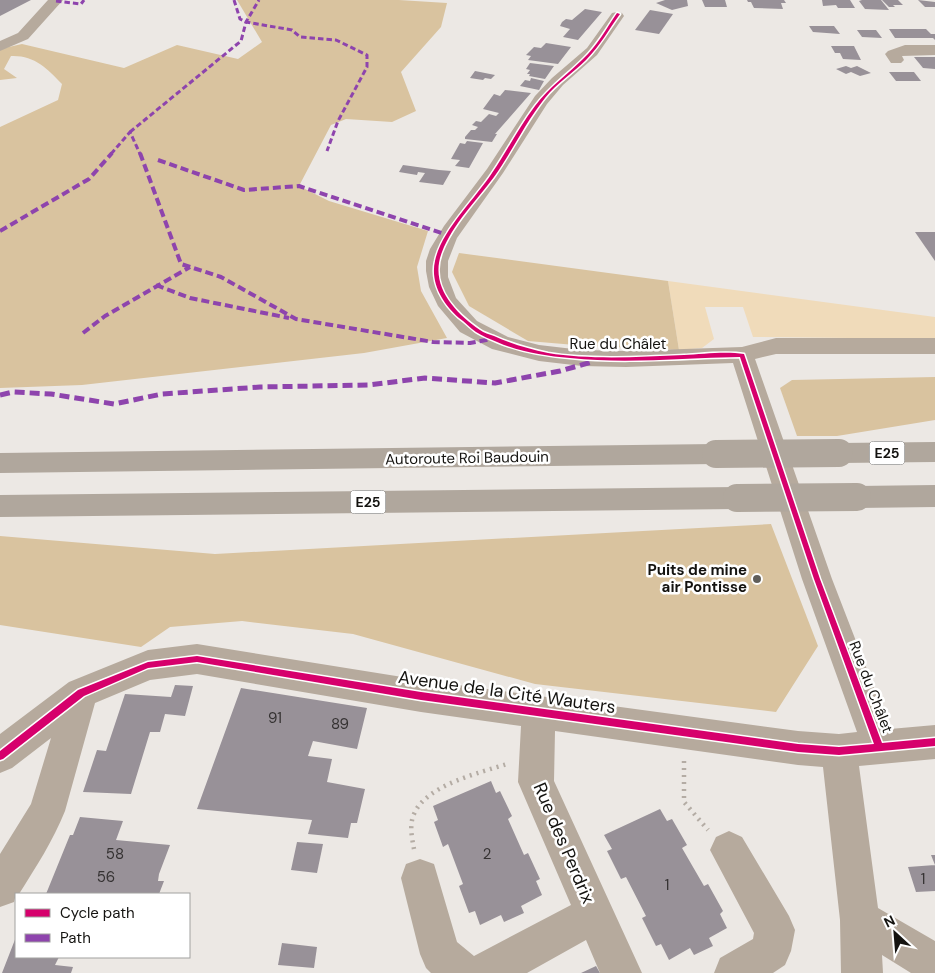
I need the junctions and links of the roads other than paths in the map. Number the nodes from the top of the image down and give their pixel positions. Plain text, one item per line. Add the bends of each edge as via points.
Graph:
1 (56, 0) edge
2 (620, 12) dead end
3 (0, 46) edge
4 (935, 50) edge
5 (896, 60) dead end
6 (935, 346) edge
7 (742, 355) junction
8 (935, 452) edge
9 (0, 464) edge
10 (935, 496) edge
11 (0, 506) edge
12 (81, 693) junction
13 (540, 712) junction
14 (935, 742) edge
15 (879, 746) junction
16 (839, 751) junction
17 (0, 756) edge
18 (728, 850) road end
19 (420, 878) road end
20 (0, 888) edge
21 (594, 914) junction
22 (860, 920) junction
23 (935, 964) edge
24 (463, 973) edge
25 (482, 973) edge
26 (621, 973) edge
27 (735, 973) edge
28 (862, 973) edge

1 - 3 street via 24,36
2 - 7 street, Rue du Châlet via 590,54 542,99 494,173 448,235 437,262 438,286 464,322 490,339 523,350 600,359
4 - 5 street via 905,50 893,54
6 - 7 street, Rue du Châlet via 776,346
7 - 15 street, Rue du Châlet via 817,579
8 - 9 highway, Autoroute Roi Baudouin / E25, bridge
10 - 11 highway, E25, bridge
12 - 13 street, Avenue de la Cité Wauters via 148,665 197,659
12 - 17 street, Avenue de la Cité Wauters
12 - 20 street via 47,810
13 - 16 street, Avenue de la Cité Wauters
13 - 21 street, Rue des Perdrix via 536,782
14 - 15 street, Avenue de la Cité Wauters
15 - 16 street, Avenue de la Cité Wauters
16 - 22 street
18 - 27 street via 775,930 771,951
19 - 24 street via 440,954
21 - 25 street, Rue des Perdrix
21 - 26 street, Rue des Perdrix
22 - 23 street
22 - 28 street

